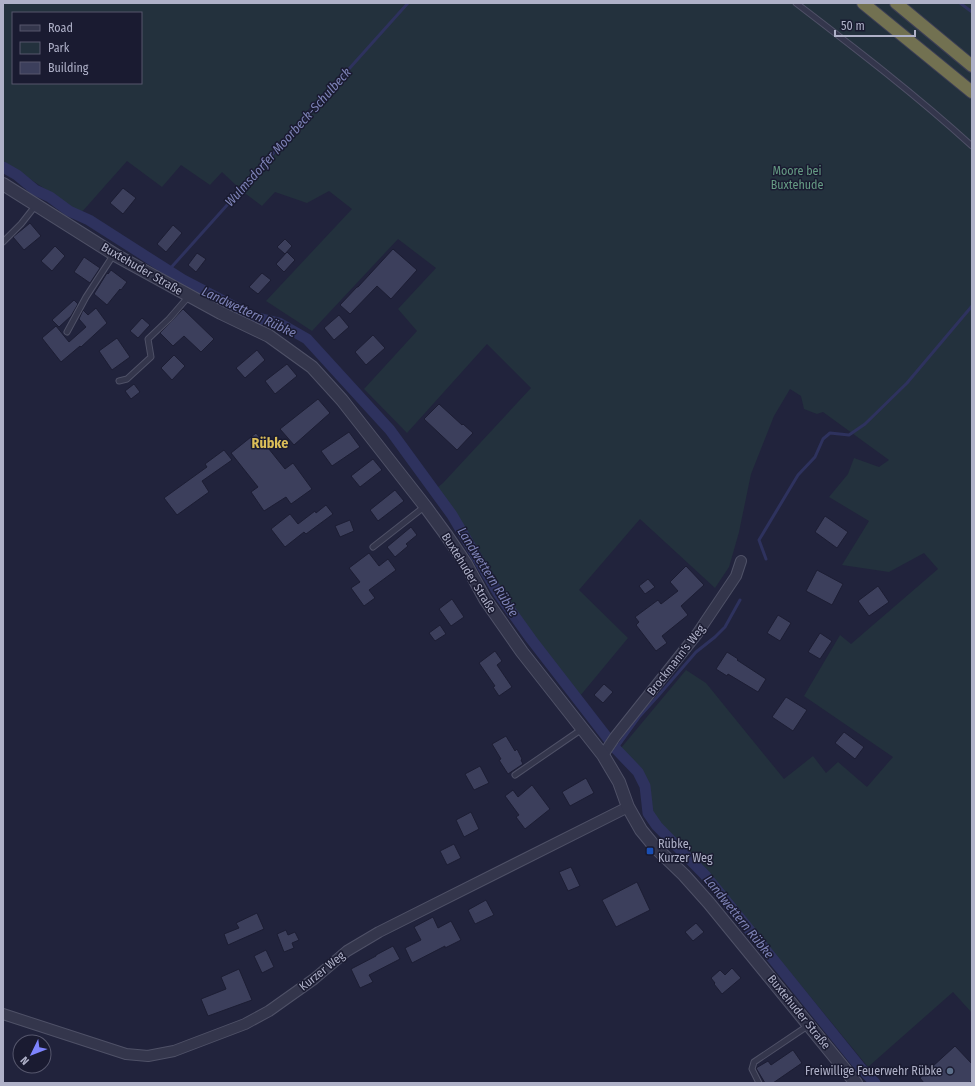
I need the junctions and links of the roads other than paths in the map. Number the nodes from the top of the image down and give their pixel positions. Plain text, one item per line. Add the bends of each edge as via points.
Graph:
1 (796, 3) edge
2 (863, 3) edge
3 (896, 3) edge
4 (972, 66) edge
5 (972, 92) edge
6 (972, 146) edge
7 (3, 184) edge
8 (36, 205) junction
9 (3, 242) edge
10 (114, 254) junction
11 (189, 296) junction
12 (67, 332) dead end
13 (119, 381) dead end
14 (425, 506) junction
15 (373, 547) dead end
16 (741, 561) dead end
17 (582, 728) junction
18 (605, 751) junction
19 (515, 776) dead end
20 (628, 807) junction
21 (3, 1014) edge
22 (809, 1025) junction
23 (759, 1083) edge
24 (856, 1083) edge

1 - 6 lane via 927,106
2 - 5 highway
3 - 4 highway
7 - 8 street, Buxtehuder Straße
8 - 9 lane
8 - 10 street, Buxtehuder Straße
10 - 11 street, Buxtehuder Straße
10 - 12 lane
11 - 13 lane via 148,339 151,357 126,379
11 - 14 street, Buxtehuder Straße via 269,336 312,367 342,400
14 - 15 lane
14 - 17 street, Buxtehuder Straße via 466,564 485,599 522,652
16 - 18 street, Brockmann's Weg via 736,576 701,629
17 - 18 street, Buxtehuder Straße
17 - 19 lane
18 - 20 street, Buxtehuder Straße
20 - 21 street, Kurzer Weg via 379,932 346,951 288,998 246,1024 174,1051 148,1056 126,1054
20 - 22 street, Buxtehuder Straße via 641,830 655,847 709,903
22 - 23 lane via 754,1062 752,1068
22 - 24 street, Buxtehuder Straße

